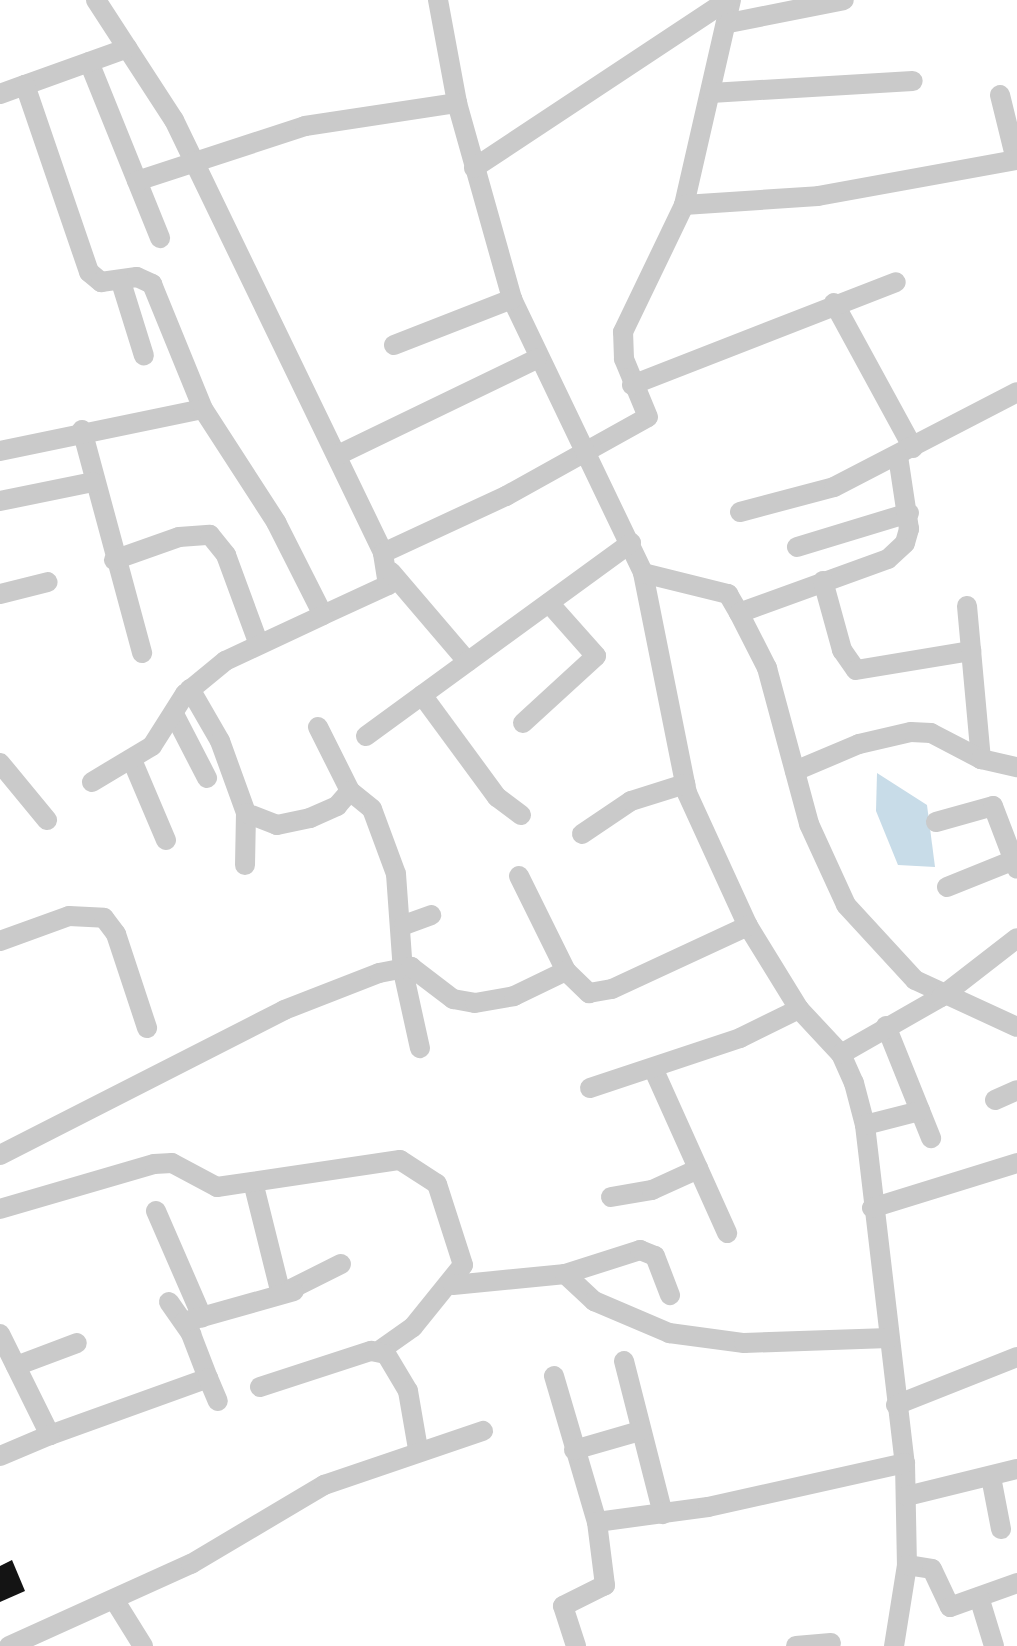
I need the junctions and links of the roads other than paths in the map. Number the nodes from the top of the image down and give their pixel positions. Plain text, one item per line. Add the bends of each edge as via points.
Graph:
1 (96, 0) edge
2 (438, 0) edge
3 (729, 0) edge
4 (844, 0) edge
5 (729, 23) junction
6 (128, 48) junction
7 (89, 62) junction
8 (913, 81) dead end
9 (25, 85) junction
10 (711, 93) junction
11 (0, 94) edge
12 (1000, 95) dead end
13 (457, 103) junction
14 (1017, 160) edge
15 (194, 162) junction
16 (474, 168) junction
17 (137, 181) junction
18 (684, 205) junction
19 (160, 238) dead end
20 (121, 282) junction
21 (896, 282) dead end
22 (512, 299) junction
23 (834, 303) junction
24 (394, 345) dead end
25 (144, 356) dead end
26 (537, 359) junction
27 (632, 385) junction
28 (1017, 392) edge
29 (203, 409) junction
30 (82, 430) junction
31 (0, 451) edge
32 (906, 452) junction
33 (338, 455) junction
34 (583, 455) junction
35 (93, 482) junction
36 (0, 501) edge
37 (740, 512) dead end
38 (909, 513) junction
39 (631, 543) junction
40 (797, 547) dead end
41 (114, 560) junction
42 (387, 563) junction
43 (643, 573) junction
44 (823, 581) junction
45 (48, 582) dead end
46 (0, 594) edge
47 (549, 603) junction
48 (967, 606) dead end
49 (739, 613) junction
50 (323, 615) junction
51 (258, 642) junction
52 (971, 651) junction
53 (142, 653) dead end
54 (468, 662) junction
55 (190, 689) junction
56 (422, 695) junction
57 (174, 714) junction
58 (523, 723) dead end
59 (318, 727) dead end
60 (366, 736) dead end
61 (981, 759) junction
62 (132, 760) junction
63 (0, 763) edge
64 (1017, 767) edge
65 (795, 771) junction
66 (207, 778) dead end
67 (92, 782) dead end
68 (685, 784) junction
69 (350, 791) junction
70 (246, 813) junction
71 (521, 815) dead end
72 (47, 820) dead end
73 (936, 822) dead end
74 (582, 834) dead end
75 (166, 840) dead end
76 (1016, 864) edge
77 (245, 865) dead end
78 (519, 876) dead end
79 (947, 887) dead end
80 (431, 915) dead end
81 (404, 925) junction
82 (748, 926) junction
83 (1017, 938) edge
84 (0, 941) edge
85 (403, 967) junction
86 (566, 971) junction
87 (941, 997) junction
88 (799, 1009) junction
89 (886, 1026) junction
90 (1017, 1027) edge
91 (147, 1028) dead end
92 (420, 1048) dead end
93 (841, 1054) junction
94 (653, 1068) junction
95 (590, 1088) dead end
96 (1017, 1090) edge
97 (995, 1100) dead end
98 (920, 1111) junction
99 (865, 1125) junction
100 (931, 1138) dead end
101 (0, 1155) edge
102 (1017, 1163) edge
103 (698, 1169) junction
104 (253, 1182) junction
105 (611, 1197) dead end
106 (872, 1208) junction
107 (0, 1209) edge
108 (156, 1211) dead end
109 (727, 1233) dead end
110 (341, 1264) dead end
111 (565, 1274) junction
112 (321, 1283) dead end
113 (453, 1285) junction
114 (281, 1294) junction
115 (670, 1295) dead end
116 (169, 1302) dead end
117 (193, 1320) junction
118 (0, 1334) edge
119 (889, 1338) junction
120 (77, 1343) dead end
121 (379, 1351) junction
122 (1017, 1357) edge
123 (624, 1361) dead end
124 (16, 1366) junction
125 (554, 1376) dead end
126 (208, 1378) junction
127 (260, 1387) dead end
128 (218, 1401) dead end
129 (896, 1405) junction
130 (483, 1431) dead end
131 (640, 1431) junction
132 (50, 1435) junction
133 (418, 1449) junction
134 (574, 1450) junction
135 (0, 1456) edge
136 (905, 1463) junction
137 (1017, 1469) edge
138 (991, 1477) junction
139 (907, 1496) junction
140 (663, 1514) junction
141 (597, 1522) junction
142 (1001, 1529) dead end
143 (907, 1565) junction
144 (1017, 1583) edge
145 (979, 1597) junction
146 (115, 1601) junction
147 (831, 1643) dead end
148 (20, 1644) edge
149 (143, 1646) edge
150 (576, 1646) edge
151 (796, 1646) edge
152 (894, 1646) edge
153 (994, 1646) edge

1 - 6 street
2 - 13 street
3 - 5 street
3 - 16 street
4 - 5 street
5 - 10 street
6 - 7 street
6 - 15 street
7 - 9 street
7 - 17 street
8 - 10 street
9 - 11 street
9 - 20 street via 89,272 101,282
10 - 18 street
12 - 14 street
13 - 15 street via 305,126
13 - 16 street
14 - 18 street via 818,196
15 - 17 street
15 - 33 street
16 - 22 street
17 - 19 street
18 - 27 street via 623,332
20 - 25 street
20 - 29 street via 137,277 152,284
21 - 23 street
22 - 24 street
22 - 26 street
23 - 27 street
23 - 32 street
26 - 33 street
26 - 34 street
27 - 34 street via 648,417
28 - 32 street
29 - 30 street
29 - 50 street via 276,522
30 - 31 street
30 - 35 street
32 - 37 street via 801,500
32 - 38 street
33 - 42 street
34 - 39 street
34 - 42 street
35 - 36 street
35 - 41 street
38 - 40 street
38 - 44 street via 898,553
39 - 43 street
39 - 47 street
41 - 51 street via 179,537 210,535 226,555
41 - 53 street
42 - 50 street via 380,591
42 - 54 street
43 - 49 street via 728,594
43 - 68 street
44 - 49 street
44 - 52 street via 842,650 856,670
45 - 46 street
47 - 54 street
47 - 58 street via 596,656
48 - 52 street
49 - 65 street via 767,668
50 - 51 street
51 - 55 street
52 - 61 street
54 - 56 street
55 - 57 street
55 - 70 street via 220,741
56 - 60 street
56 - 71 street via 497,797
57 - 62 street via 152,746
57 - 66 street
59 - 69 street
61 - 64 street
61 - 65 street via 931,733 911,732 859,744
62 - 67 street
62 - 75 street
63 - 72 street
65 - 87 street via 809,824 846,905 915,980
68 - 74 street via 631,801
68 - 82 street
69 - 70 street via 337,806 277,825
69 - 81 street via 372,809 396,874
70 - 77 street
73 - 76 street via 993,806
76 - 79 street
78 - 86 street
80 - 81 street
81 - 85 street
82 - 86 street via 600,992 581,989
82 - 88 street
83 - 87 street
84 - 91 street via 69,916 104,918 116,934
85 - 86 street via 419,970 453,999 475,1003 514,996
85 - 92 street
85 - 101 street via 284,1010
87 - 89 street
87 - 90 street
88 - 93 street
88 - 94 street via 767,1027
89 - 93 street
89 - 98 street
93 - 99 street
94 - 95 street
94 - 103 street
96 - 97 street
98 - 99 street
98 - 100 street
99 - 106 street
102 - 106 street
103 - 105 street via 652,1190
103 - 109 street
104 - 107 street via 206,1185 165,1162
104 - 113 street via 372,1159 400,1160 437,1184 463,1265
104 - 114 street
106 - 119 street
108 - 117 street
110 - 114 street
111 - 113 street
111 - 115 street via 640,1250 655,1256
111 - 119 street via 594,1301 669,1333 744,1343
112 - 114 street
113 - 121 street via 413,1327
114 - 117 street
116 - 117 street
117 - 126 street
118 - 124 street
119 - 129 street
120 - 124 street
121 - 127 street
121 - 133 street via 393,1361 408,1391
122 - 129 street
123 - 131 street
124 - 132 street
125 - 134 street
126 - 128 street
126 - 132 street
129 - 136 street
130 - 133 street
131 - 134 street
131 - 140 street
132 - 135 street
133 - 146 street via 324,1485
134 - 141 street
136 - 139 street
136 - 140 street
137 - 138 street
138 - 139 street
138 - 142 street
139 - 143 street
140 - 141 street
141 - 150 street via 605,1585 563,1606
143 - 145 street via 932,1569 946,1605
143 - 152 street
144 - 145 street
145 - 153 street
146 - 148 street
146 - 149 street
147 - 151 street

